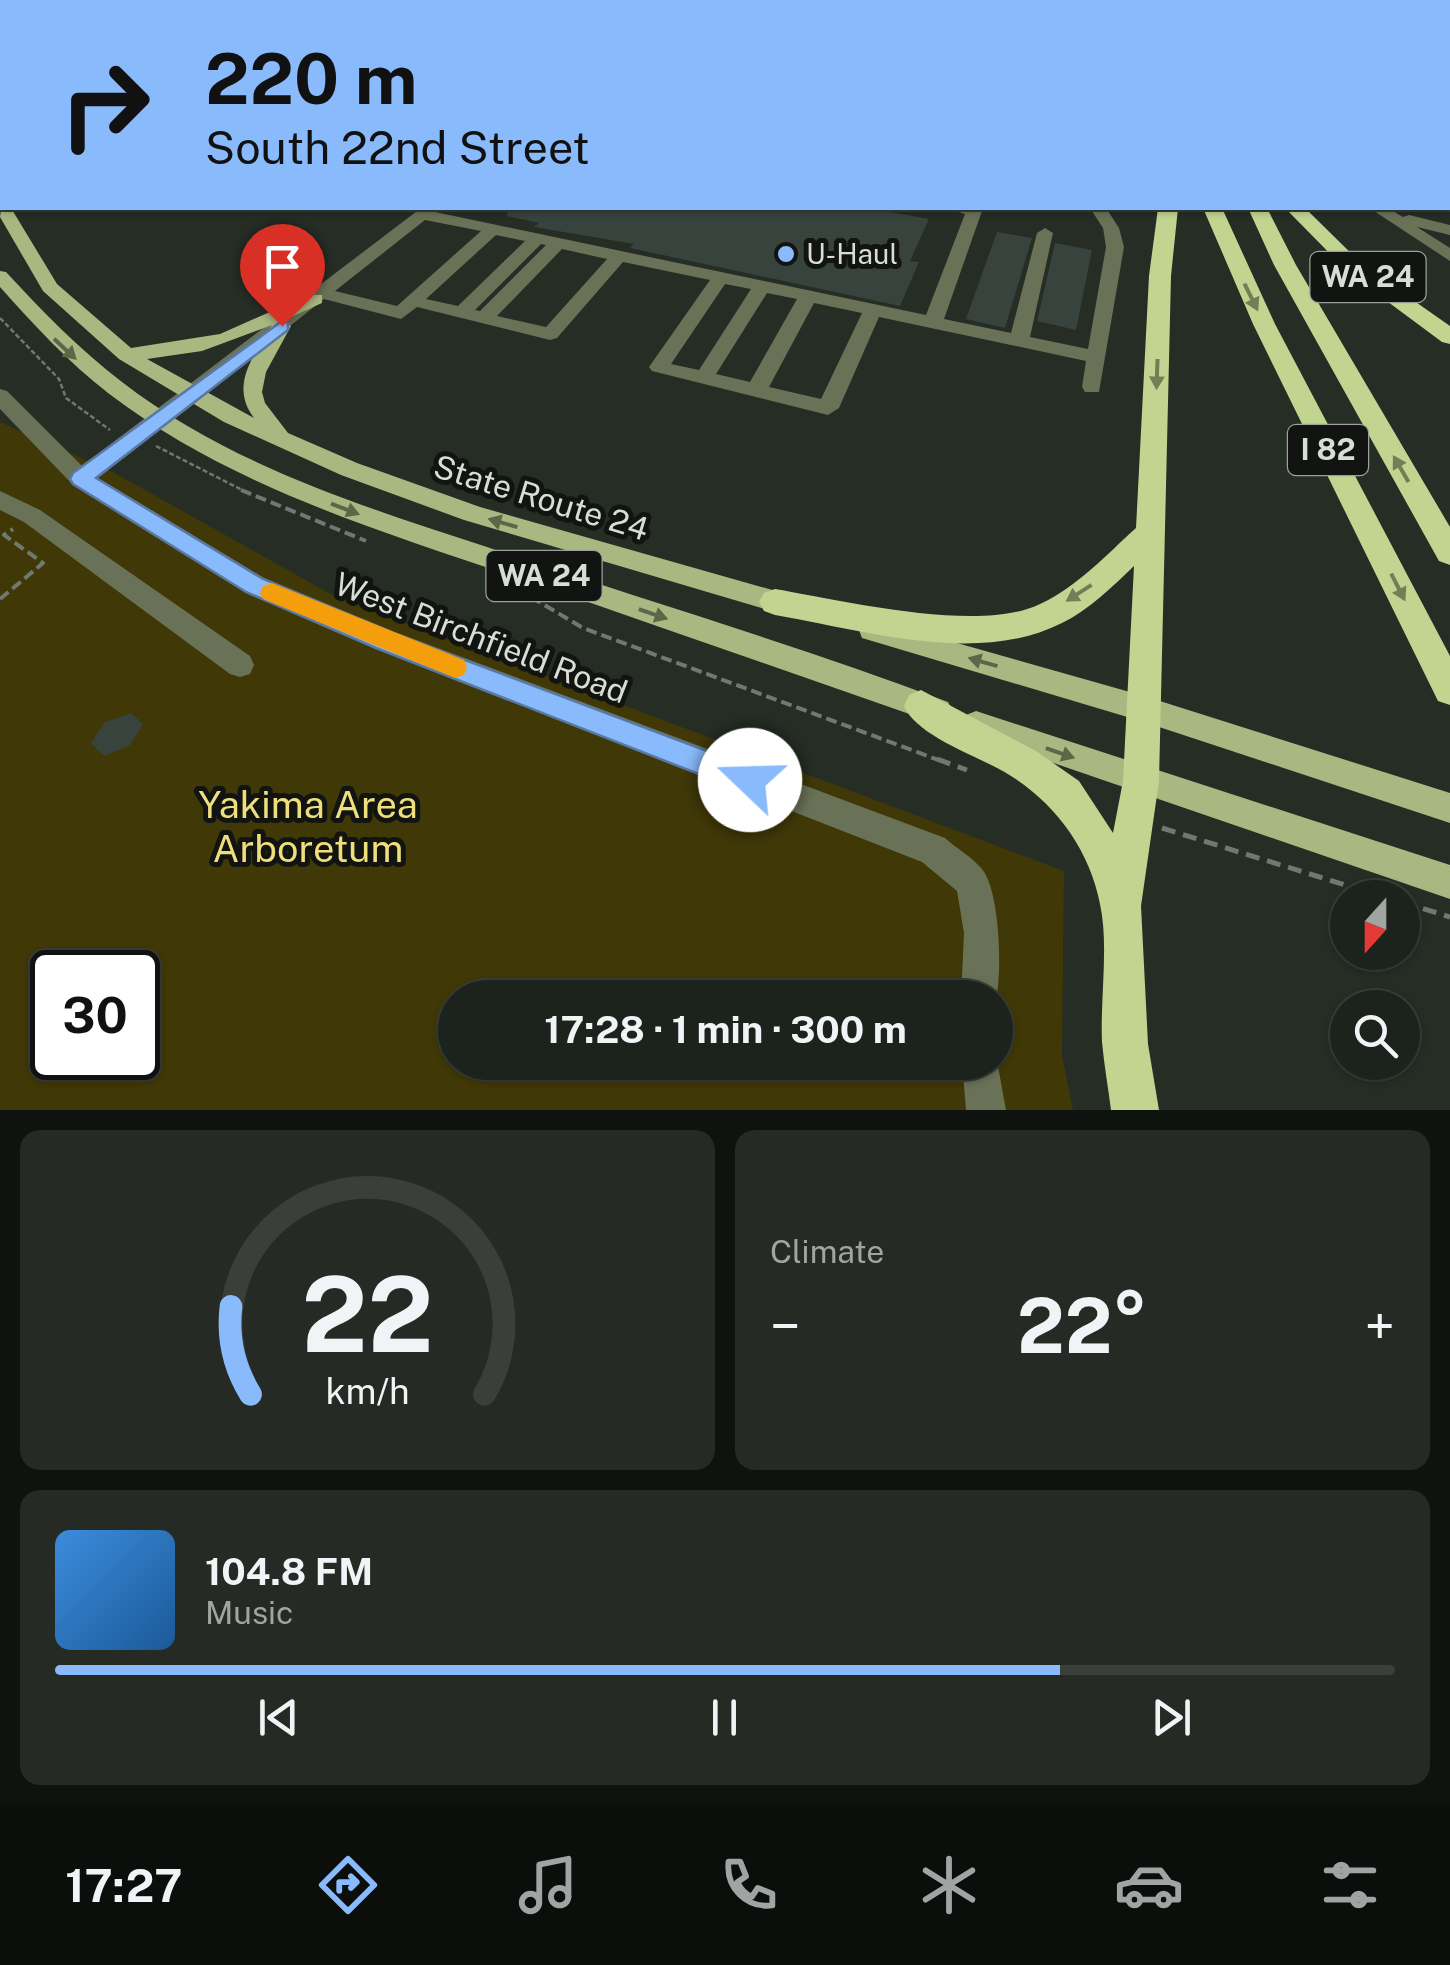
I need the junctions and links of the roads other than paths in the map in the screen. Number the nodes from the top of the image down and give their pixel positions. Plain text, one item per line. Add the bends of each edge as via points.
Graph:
1 (4, 210) edge
2 (499, 210) edge
3 (974, 210) edge
4 (1099, 210) edge
5 (1168, 210) edge
6 (1213, 210) edge
7 (1259, 210) edge
8 (1296, 210) edge
9 (1381, 210) edge
10 (1385, 210) edge
11 (426, 211) edge
12 (486, 227) junction
13 (1450, 230) edge
14 (1045, 233) dead end
15 (538, 238) junction
16 (558, 243) junction
17 (619, 256) junction
18 (1450, 256) edge
19 (0, 276) edge
20 (721, 277) junction
21 (762, 286) junction
22 (318, 296) junction
23 (808, 296) junction
24 (413, 301) junction
25 (873, 310) junction
26 (462, 313) junction
27 (484, 318) junction
28 (933, 322) junction
29 (282, 326) junction
30 (1450, 337) edge
31 (1020, 340) junction
32 (126, 355) junction
33 (1097, 357) junction
34 (704, 378) junction
35 (1092, 387) dead end
36 (756, 391) junction
37 (0, 396) edge
38 (190, 397) junction
39 (10, 422) edge
40 (148, 430) junction
41 (279, 438) junction
42 (81, 479) junction
43 (0, 500) edge
44 (1153, 530) junction
45 (1450, 553) edge
46 (776, 602) junction
47 (240, 665) dead end
48 (1450, 690) edge
49 (921, 706) junction
50 (1144, 709) junction
51 (1138, 800) junction
52 (1436, 803) edge
53 (1449, 881) edge
54 (1122, 906) junction
55 (980, 980) edge
56 (984, 1080) edge
57 (986, 1110) edge
58 (1135, 1110) edge

1 - 32 main road, State Route 24 / WA 24 via 44,282
2 - 12 street
3 - 28 street
4 - 33 street via 1114,247
5 -> 44 highway
6 -> 48 highway, I 82
45 -> 7 highway, I 82
8 - 30 highway, WA 24 via 1356,269
9 - 18 street
10 - 13 street
11 - 12 street
11 - 22 street
12 - 15 street
12 - 24 street
14 - 31 street
15 - 16 street
15 - 26 street
16 - 17 street
16 - 27 street
17 - 20 street
17 - 27 street via 550,334
19 -> 40 main road, WA 24
20 - 21 street
20 - 34 street via 658,367
21 - 23 street
21 - 34 street
22 - 24 street via 401,312
22 - 29 street
22 - 32 main road via 226,338
23 - 25 street
23 - 36 street
24 - 26 street
25 - 28 street
25 - 36 street via 828,408
26 - 27 street
28 - 31 street
29 - 38 street
29 - 41 main road via 251,390
31 - 33 street
32 - 38 main road, State Route 24 / WA 24
33 - 35 street
34 - 36 street
37 - 39 street, West Birchfield Road
38 - 40 street
38 - 41 main road, State Route 24 / WA 24
39 - 42 street, West Birchfield Road
40 - 42 street
40 -> 49 main road, WA 24 via 354,512
46 -> 41 main road, State Route 24 / WA 24 via 490,519
42 - 55 street, West Birchfield Road via 254,586 933,850 972,882
43 - 47 street
44 -> 46 highway, WA 24 via 1091,586 1037,620 958,630
44 - 50 highway
50 -> 46 main road, State Route 24 / WA 24
49 -> 51 main road, WA 24
49 - 54 highway, WA 24 via 1024,762 1066,794 1096,838
50 - 51 highway
50 - 52 main road, WA 24
51 - 53 main road, WA 24
51 - 54 highway
54 - 58 highway, WA 24 via 1125,1044
56 - 57 street

